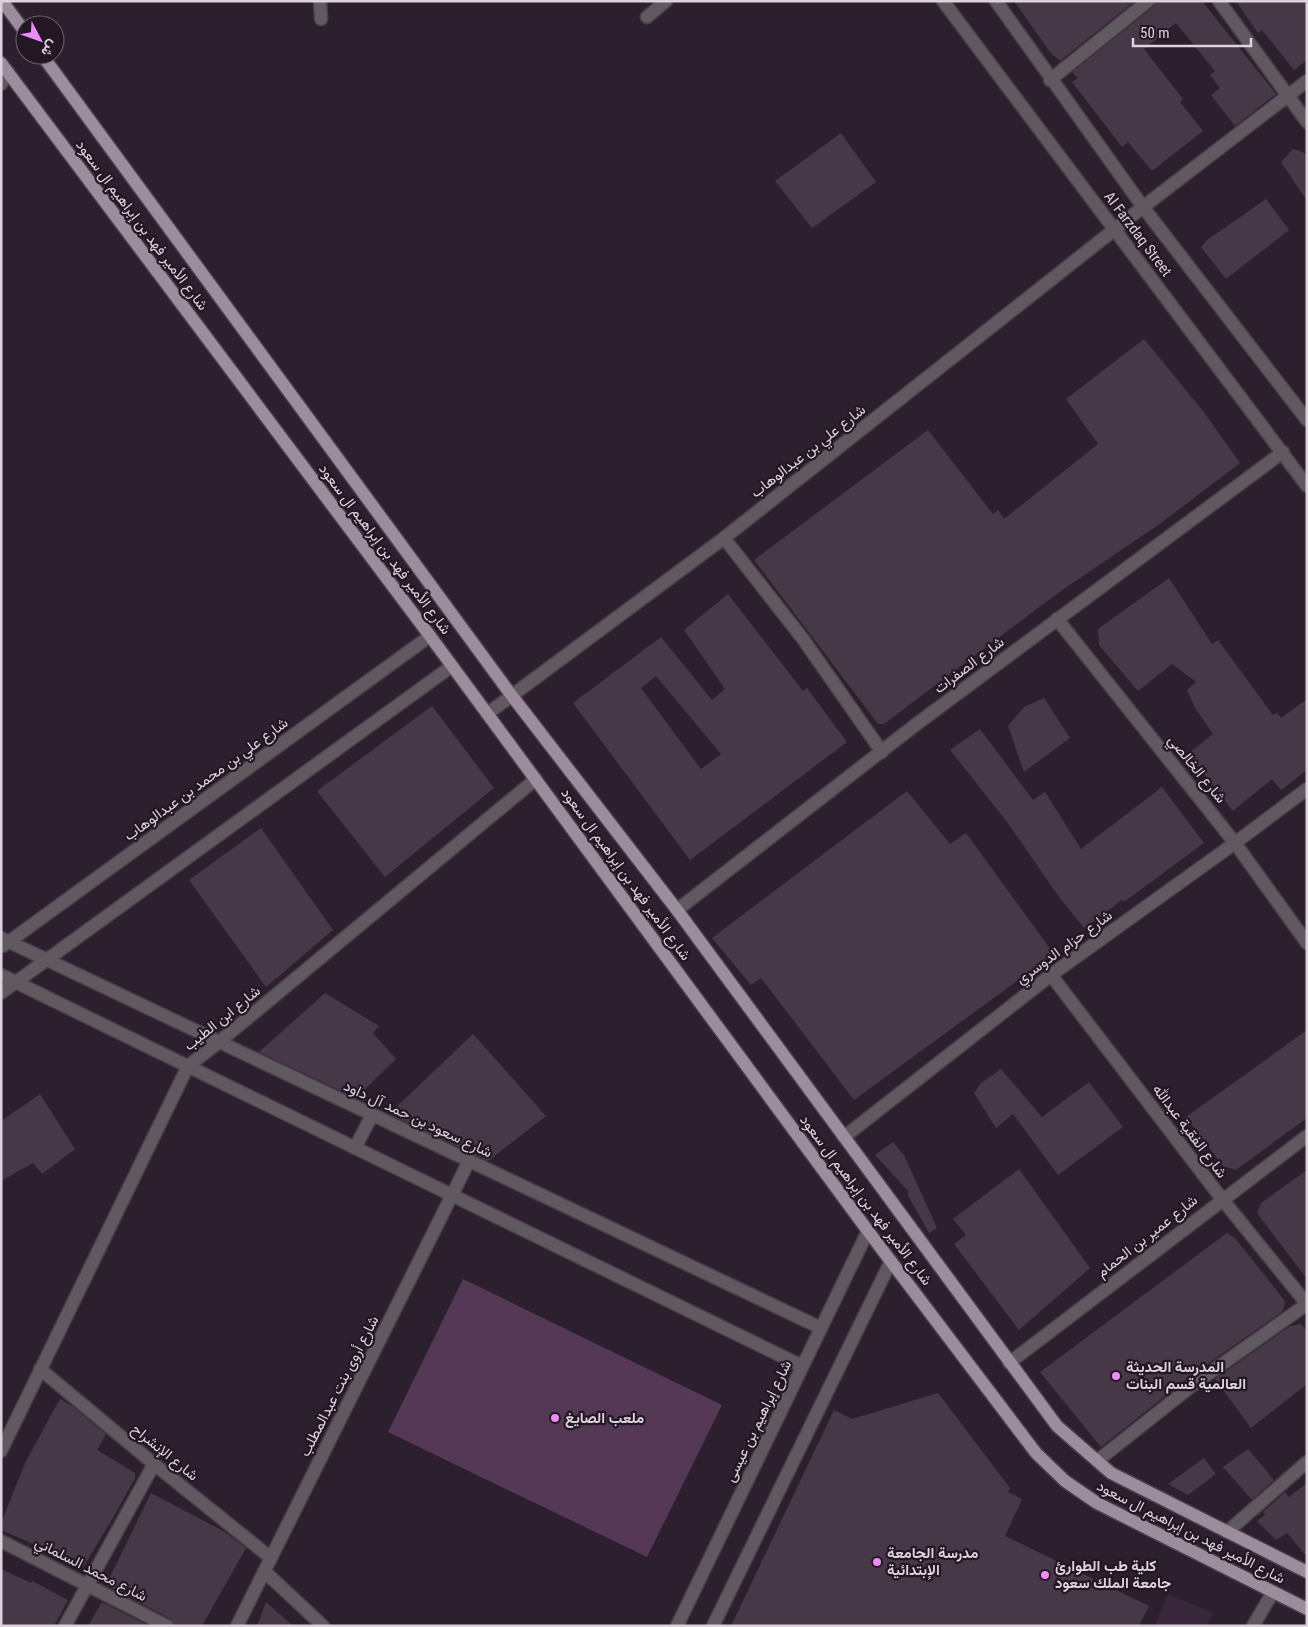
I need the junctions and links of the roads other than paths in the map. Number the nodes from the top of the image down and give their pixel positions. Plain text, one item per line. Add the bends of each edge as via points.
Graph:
1 (2, 1) edge
2 (320, 1) edge
3 (666, 1) edge
4 (944, 1) edge
5 (996, 1) edge
6 (1148, 1) edge
7 (1219, 1) edge
8 (647, 17) dead end
9 (15, 19) edge
10 (321, 19) dead end
11 (49, 65) edge
12 (4, 68) edge
13 (1050, 80) junction
14 (1307, 81) edge
15 (1, 84) edge
16 (1287, 97) junction
17 (1307, 122) edge
18 (1143, 207) junction
19 (1114, 231) junction
20 (1307, 420) edge
21 (1283, 452) junction
22 (1307, 486) edge
23 (724, 538) junction
24 (1057, 619) junction
25 (430, 636) junction
26 (452, 666) junction
27 (512, 696) junction
28 (487, 714) junction
29 (882, 752) junction
30 (536, 779) junction
31 (1307, 789) edge
32 (1236, 843) junction
33 (677, 910) junction
34 (4, 943) edge
35 (1307, 943) edge
36 (46, 960) junction
37 (1, 975) edge
38 (1051, 975) junction
39 (16, 982) junction
40 (1, 993) edge
41 (220, 1042) junction
42 (188, 1066) junction
43 (372, 1115) junction
44 (1307, 1136) edge
45 (844, 1137) junction
46 (355, 1148) junction
47 (469, 1161) junction
48 (452, 1196) junction
49 (1222, 1199) junction
50 (868, 1231) junction
51 (891, 1261) junction
52 (1307, 1304) edge
53 (821, 1328) junction
54 (1009, 1363) junction
55 (802, 1366) junction
56 (40, 1369) junction
57 (1, 1451) edge
58 (1097, 1461) junction
59 (1307, 1462) edge
60 (154, 1464) junction
61 (1227, 1532) junction
62 (1, 1541) edge
63 (272, 1558) junction
64 (264, 1571) junction
65 (1307, 1572) edge
66 (87, 1586) junction
67 (1273, 1592) junction
68 (1307, 1609) edge
69 (65, 1626) edge
70 (167, 1626) edge
71 (237, 1626) edge
72 (324, 1626) edge
73 (677, 1626) edge
74 (713, 1626) edge
75 (1253, 1626) edge

1 - 9 main road
2 - 10 street
3 - 8 street
4 - 19 street, Al Farzdaq Street
5 - 13 street, Al Farzdaq Street
6 - 13 street
7 - 16 street
11 - 27 main road, شارع الأمير فهد بن إبراهيم ال سعود
12 - 15 street
12 - 25 main road, شارع الأمير فهد بن إبراهيم ال سعود
13 - 18 street, Al Farzdaq Street
14 - 16 street
16 - 17 street
16 - 18 street
18 - 19 street, شارع علي بن عبدالوهاب
18 - 20 street, Al Farzdaq Street
19 - 21 street, Al Farzdaq Street
19 - 23 street, شارع علي بن عبدالوهاب
21 - 22 street, Al Farzdaq Street
21 - 24 street, شارع الصفرات
23 - 27 street, شارع علي بن عبدالوهاب
23 - 29 street via 803,639
24 - 29 street, شارع الصفرات
24 - 32 street, شارع الخالصي
25 - 26 main road, شارع الأمير فهد بن إبراهيم ال سعود
25 - 34 street, شارع علي بن محمد بن عبدالوهاب
26 - 28 main road, شارع الأمير فهد بن إبراهيم ال سعود
26 - 36 street
27 - 28 street, شارع علي بن عبدالوهاب
27 - 33 main road, شارع الأمير فهد بن إبراهيم ال سعود
28 - 30 main road, شارع الأمير فهد بن إبراهيم ال سعود
29 - 33 street, شارع الصفرات
30 - 41 street, شارع ابن الطيب
30 - 50 main road, شارع الأمير فهد بن إبراهيم ال سعود
31 - 32 street, شارع حزام الدوسري
32 - 35 street, شارع الخالصي
32 - 38 street, شارع حزام الدوسري
33 - 45 main road, شارع الأمير فهد بن إبراهيم ال سعود
34 - 36 street, شارع سعود بن حمد آل داود
36 - 39 street
36 - 41 street, شارع سعود بن حمد آل داود
37 - 39 street
38 - 45 street, شارع حزام الدوسري
38 - 49 street, شارع الفقية عبدالله
39 - 40 street
39 - 42 street
41 - 42 street, شارع ابن الطيب
41 - 43 street, شارع سعود بن حمد آل داود
42 - 46 street
42 - 56 street, شارع ابن الطيب
43 - 46 street
43 - 47 street, شارع سعود بن حمد آل داود
44 - 49 street, شارع عمير بن الحمام
45 - 54 main road, شارع الأمير فهد بن إبراهيم ال سعود
46 - 48 street
47 - 48 street, شارع أروى بنت عبدالمطلب
47 - 53 street, شارع سعود بن حمد آل داود
48 - 55 street
48 - 63 street, شارع أروى بنت عبدالمطلب
49 - 52 street, شارع الفقية عبدالله
49 - 54 street, شارع عمير بن الحمام
50 - 51 main road, شارع الأمير فهد بن إبراهيم ال سعود
50 - 53 street, شارع إبراهيم بن عيسى
51 - 67 main road, شارع الأمير فهد بن إبراهيم ال سعود via 1023,1438 1065,1480 1114,1513
51 - 74 street
52 - 58 street via 1194,1384
53 - 55 street, شارع إبراهيم بن عيسى
54 - 58 main road, شارع الأمير فهد بن إبراهيم ال سعود via 1057,1426
55 - 73 street, شارع إبراهيم بن عيسى
56 - 57 street, شارع ابن الطيب
56 - 60 street, شارع الإنشراح
58 - 61 main road, شارع الأمير فهد بن إبراهيم ال سعود via 1111,1473
59 - 61 street
60 - 63 street, شارع الإنشراح
60 - 66 street
61 - 65 main road, شارع الأمير فهد بن إبراهيم ال سعود
62 - 66 street, شارع محمد السلماني
63 - 64 street, شارع أروى بنت عبدالمطلب
64 - 71 street, شارع أروى بنت عبدالمطلب
64 - 72 street
66 - 69 street
66 - 70 street, شارع محمد السلماني
67 - 68 main road, شارع الأمير فهد بن إبراهيم ال سعود
67 - 75 street

